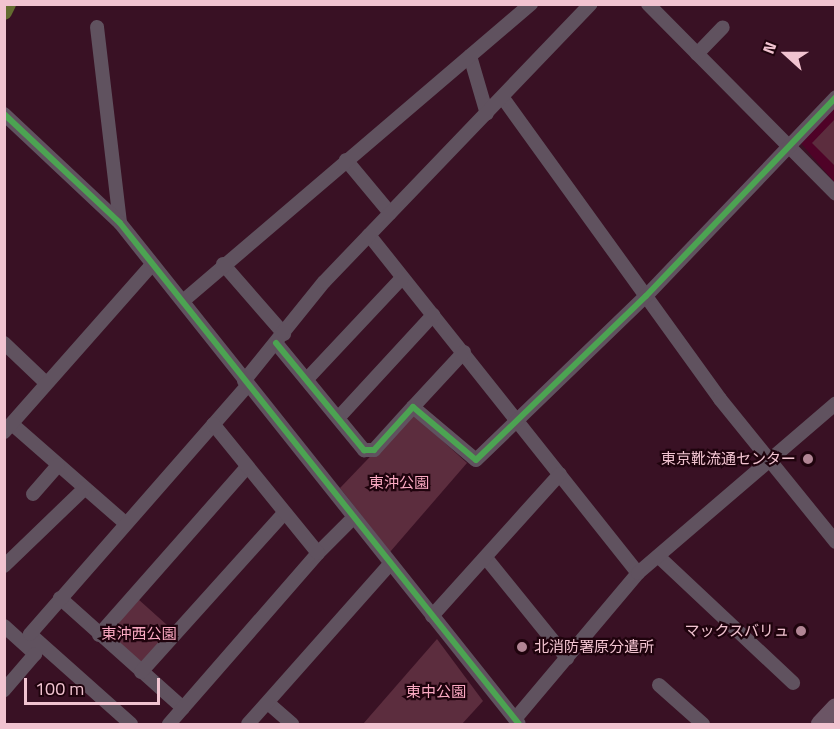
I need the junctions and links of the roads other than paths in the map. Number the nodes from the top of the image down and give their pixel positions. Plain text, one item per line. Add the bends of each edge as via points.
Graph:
1 (531, 4) edge
2 (591, 4) edge
3 (648, 4) edge
4 (96, 27) dead end
5 (723, 27) dead end
6 (697, 54) junction
7 (470, 56) junction
8 (836, 97) edge
9 (503, 98) junction
10 (4, 114) edge
11 (487, 114) junction
12 (789, 148) junction
13 (346, 160) junction
14 (836, 194) edge
15 (390, 213) junction
16 (120, 223) junction
17 (369, 235) junction
18 (224, 264) junction
19 (152, 265) junction
20 (402, 278) junction
21 (646, 296) junction
22 (183, 301) junction
23 (433, 315) junction
24 (280, 338) junction
25 (4, 343) edge
26 (464, 352) junction
27 (308, 379) junction
28 (46, 383) junction
29 (246, 383) junction
30 (836, 403) edge
31 (413, 406) junction
32 (339, 417) junction
33 (519, 420) junction
34 (213, 424) junction
35 (8, 428) edge
36 (767, 462) junction
37 (58, 465) junction
38 (246, 468) junction
39 (560, 474) junction
40 (85, 488) junction
41 (33, 494) dead end
42 (284, 513) junction
43 (353, 518) junction
44 (125, 523) junction
45 (836, 542) edge
46 (318, 553) junction
47 (659, 557) junction
48 (486, 558) junction
49 (4, 566) edge
50 (388, 566) junction
51 (638, 573) junction
52 (60, 598) junction
53 (432, 616) junction
54 (4, 626) edge
55 (99, 635) junction
56 (567, 658) junction
57 (141, 672) junction
58 (792, 683) dead end
59 (659, 685) dead end
60 (4, 690) edge
61 (268, 703) junction
62 (836, 707) edge
63 (183, 708) junction
64 (517, 722) edge
65 (131, 724) edge
66 (169, 724) edge
67 (248, 724) edge
68 (292, 724) edge
69 (703, 724) edge
70 (820, 724) edge

1 - 7 street
2 - 9 street
3 - 6 street
4 - 16 street
5 - 6 street
6 - 12 street
7 - 11 street
7 - 13 street
8 - 12 street
9 - 11 street
9 - 21 street
10 - 16 street
11 - 15 street
12 - 14 street
12 - 21 street
13 - 15 street
13 - 18 street
15 - 17 street
16 - 19 street
17 - 20 street
17 - 24 street
18 - 22 street
18 - 24 street
19 - 22 street
19 - 28 street
20 - 23 street
20 - 27 street
21 - 33 street
21 - 36 street
22 - 29 street
23 - 26 street
23 - 32 street
24 - 27 street
24 - 29 street
25 - 28 street
26 - 31 street
26 - 33 street
27 - 32 street
28 - 35 street
29 - 34 street
29 - 43 street
30 - 36 street
31 - 32 street via 374,450 364,450
31 - 33 street via 476,460
33 - 39 street
34 - 38 street
34 - 44 street
35 - 37 street
36 - 45 street
36 - 47 street
37 - 40 street
37 - 41 street
38 - 42 street
38 - 55 street
39 - 48 street
39 - 51 street
40 - 44 street
40 - 49 street
42 - 46 street
42 - 57 street
43 - 46 street
43 - 50 street
44 - 52 street
46 - 63 street
47 - 51 street
47 - 58 street
48 - 53 street
48 - 56 street
50 - 53 street
50 - 61 street
51 - 56 street
52 - 55 street
52 - 65 street via 30,634
53 - 64 street
54 - 60 street via 35,654
55 - 57 street
56 - 64 street
57 - 63 street
59 - 69 street
61 - 67 street
61 - 68 street
62 - 70 highway
63 - 66 street

